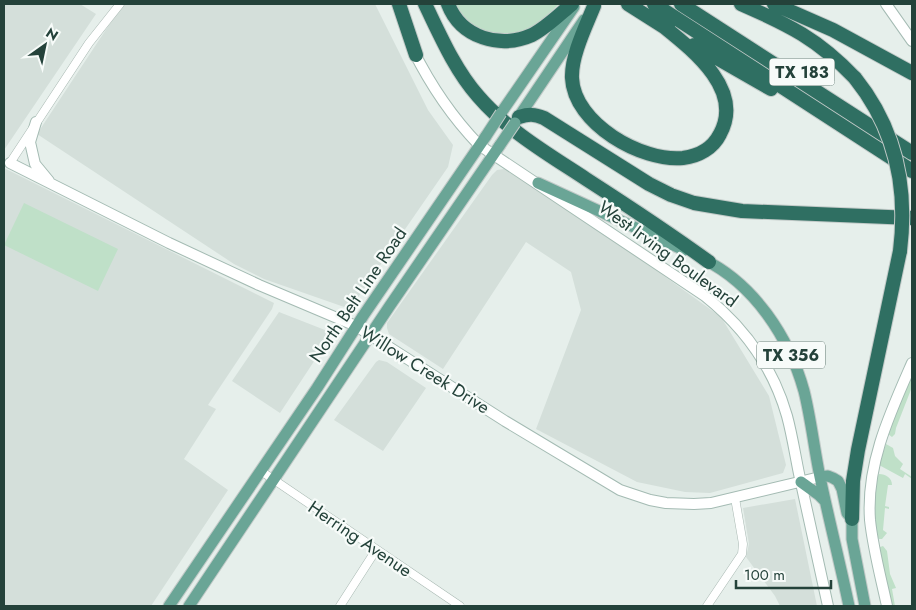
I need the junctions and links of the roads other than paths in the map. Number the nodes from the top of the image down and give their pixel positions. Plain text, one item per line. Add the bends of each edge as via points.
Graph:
1 (120, 4) edge
2 (391, 4) edge
3 (399, 4) edge
4 (425, 4) edge
5 (448, 4) edge
6 (574, 4) edge
7 (629, 4) edge
8 (654, 4) edge
9 (670, 4) edge
10 (681, 4) edge
11 (697, 4) edge
12 (741, 4) edge
13 (774, 4) edge
14 (886, 4) edge
15 (594, 5) edge
16 (663, 26) junction
17 (912, 41) edge
18 (416, 55) junction
19 (912, 73) edge
20 (822, 112) junction
21 (517, 120) junction
22 (36, 122) junction
23 (482, 140) junction
24 (912, 142) edge
25 (496, 149) junction
26 (912, 153) edge
27 (912, 161) edge
28 (10, 163) joint
29 (912, 171) edge
30 (538, 183) junction
31 (56, 187) junction
32 (912, 218) edge
33 (709, 262) junction
34 (356, 326) junction
35 (371, 335) junction
36 (912, 363) edge
37 (261, 472) junction
38 (820, 477) junction
39 (273, 480) junction
40 (801, 482) junction
41 (735, 498) junction
42 (826, 502) junction
43 (852, 519) junction
44 (376, 550) junction
45 (169, 606) edge
46 (190, 606) edge
47 (340, 606) edge
48 (460, 606) edge
49 (707, 606) edge
50 (828, 606) edge
51 (850, 606) edge
52 (865, 606) edge
53 (887, 606) edge

1 - 22 street via 89,42
2 - 18 street, West Irving Boulevard
3 - 18 highway
4 - 33 highway via 463,76 490,109 537,147
5 - 6 highway via 468,31 495,41 509,41 534,34
6 - 23 main road, North Belt Line Road, bridge
7 - 16 highway
8 - 20 highway, TX 183
9 - 27 highway
10 - 26 highway
11 - 24 highway, TX 183
12 - 43 highway, bridge via 808,36 855,78 882,119 892,145 903,194 900,251 858,450
13 - 19 highway via 848,38
14 - 17 street
15 - 16 highway via 574,63 572,78 580,106 601,129 633,147 668,158 683,158 709,148 725,126 727,111 721,87 706,66
15 - 21 main road, North Belt Line Road
16 - 20 highway via 777,93
18 - 23 street, West Irving Boulevard via 452,116
20 - 29 highway, TX 183
21 - 25 main road, North Belt Line Road, bridge
21 - 32 highway via 528,114 544,118 648,184 694,203 742,212
22 - 28 street
22 - 31 street via 30,142 35,164
23 - 25 street, West Irving Boulevard
23 - 34 main road, North Belt Line Road
25 - 30 street, West Irving Boulevard
25 - 35 main road, North Belt Line Road
28 - 31 street, Willow Creek Drive
30 - 33 main road, West Irving Boulevard
30 - 40 street, West Irving Boulevard via 705,296 741,329 773,376 787,417
31 - 34 street, Willow Creek Drive via 259,285
33 - 38 main road, West Irving Boulevard / TX 356 via 733,279 778,329 804,391
34 - 35 street, Willow Creek Drive
34 - 37 main road, North Belt Line Road
35 - 39 main road, North Belt Line Road
35 - 41 street, Willow Creek Drive via 620,490 650,500 680,504
36 - 53 street via 877,451 872,486 870,519 873,543
37 - 39 street, Herring Avenue
37 - 45 main road, North Belt Line Road
38 - 40 street, Willow Creek Drive
38 - 42 main road, West Irving Boulevard / TX 356
38 - 43 main road via 828,476 838,481
39 - 44 street, Herring Avenue
39 - 46 main road, North Belt Line Road
40 - 41 street, Willow Creek Drive
40 - 42 main road
40 - 50 street, West Irving Boulevard
41 - 49 street via 742,554
42 - 51 main road, West Irving Boulevard / TX 356
43 - 52 main road
44 - 47 street
44 - 48 street, Herring Avenue

